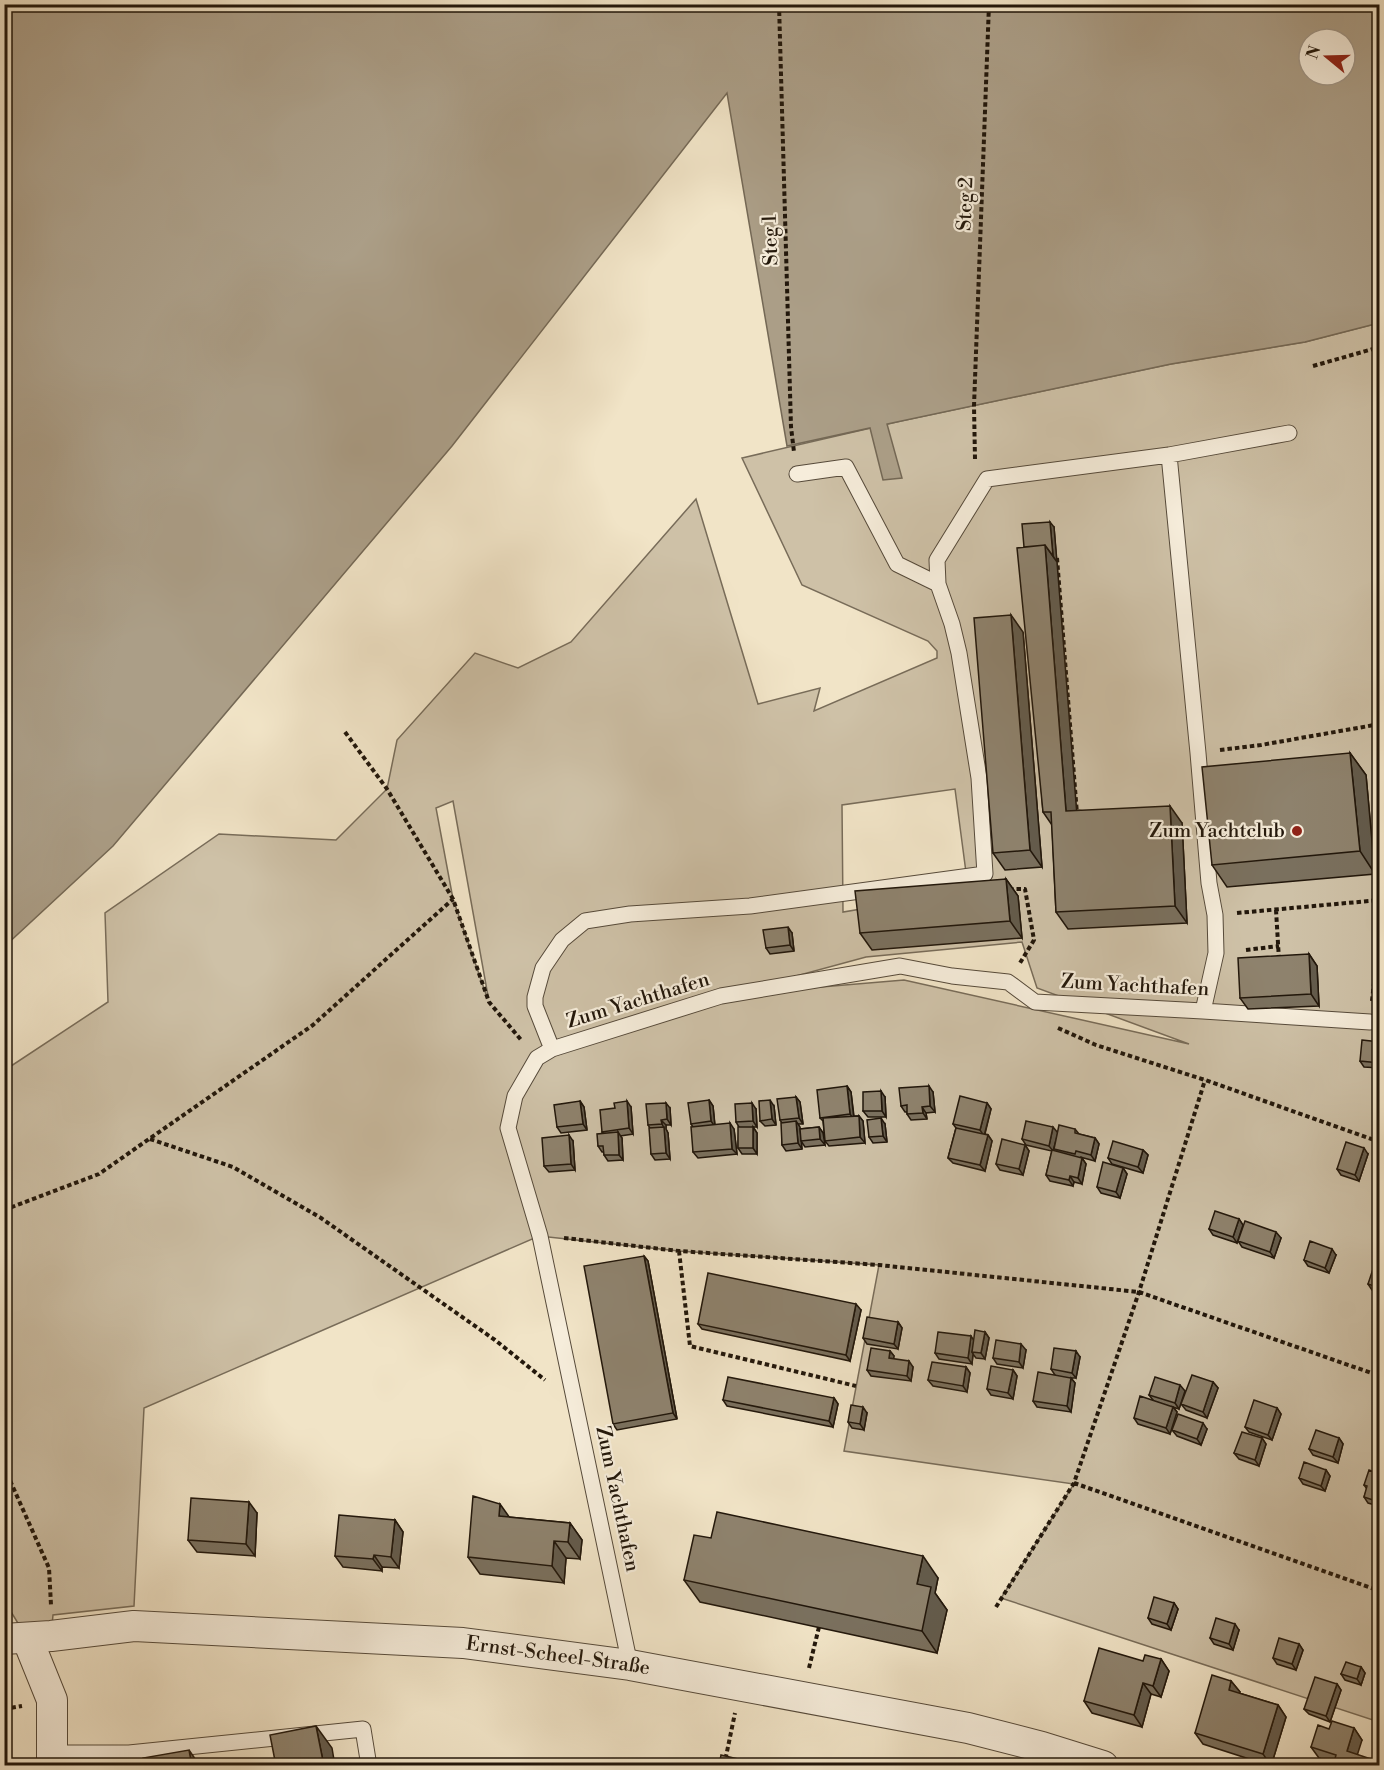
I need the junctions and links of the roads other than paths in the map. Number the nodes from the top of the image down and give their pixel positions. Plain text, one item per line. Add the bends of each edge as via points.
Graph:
1 (1289, 433) dead end
2 (1168, 455) junction
3 (797, 474) road end
4 (938, 584) junction
5 (1203, 1011) junction
6 (1370, 1022) road end
7 (552, 1049) junction
8 (28, 1638) edge
9 (630, 1665) junction
10 (52, 1759) edge
11 (369, 1766) edge
12 (1103, 1766) edge

1 - 2 lane
2 - 4 lane via 987,479 937,560
2 - 5 lane via 1215,915 1216,953
3 - 4 lane via 846,467 897,564
4 - 7 lane via 959,653 979,778 985,874 750,906 585,921 562,940 543,968 535,1006
5 - 6 lane, Zum Yachthafen
5 - 7 lane, Zum Yachthafen via 1035,1002 1008,982 900,966 721,996
7 - 9 lane, Zum Yachthafen via 537,1058 515,1096 508,1128 540,1236
8 - 9 street, Ernst-Scheel-Straße via 134,1626 462,1643
8 - 10 street via 52,1700
9 - 12 street, Ernst-Scheel-Straße via 968,1728
10 - 11 lane via 363,1729

